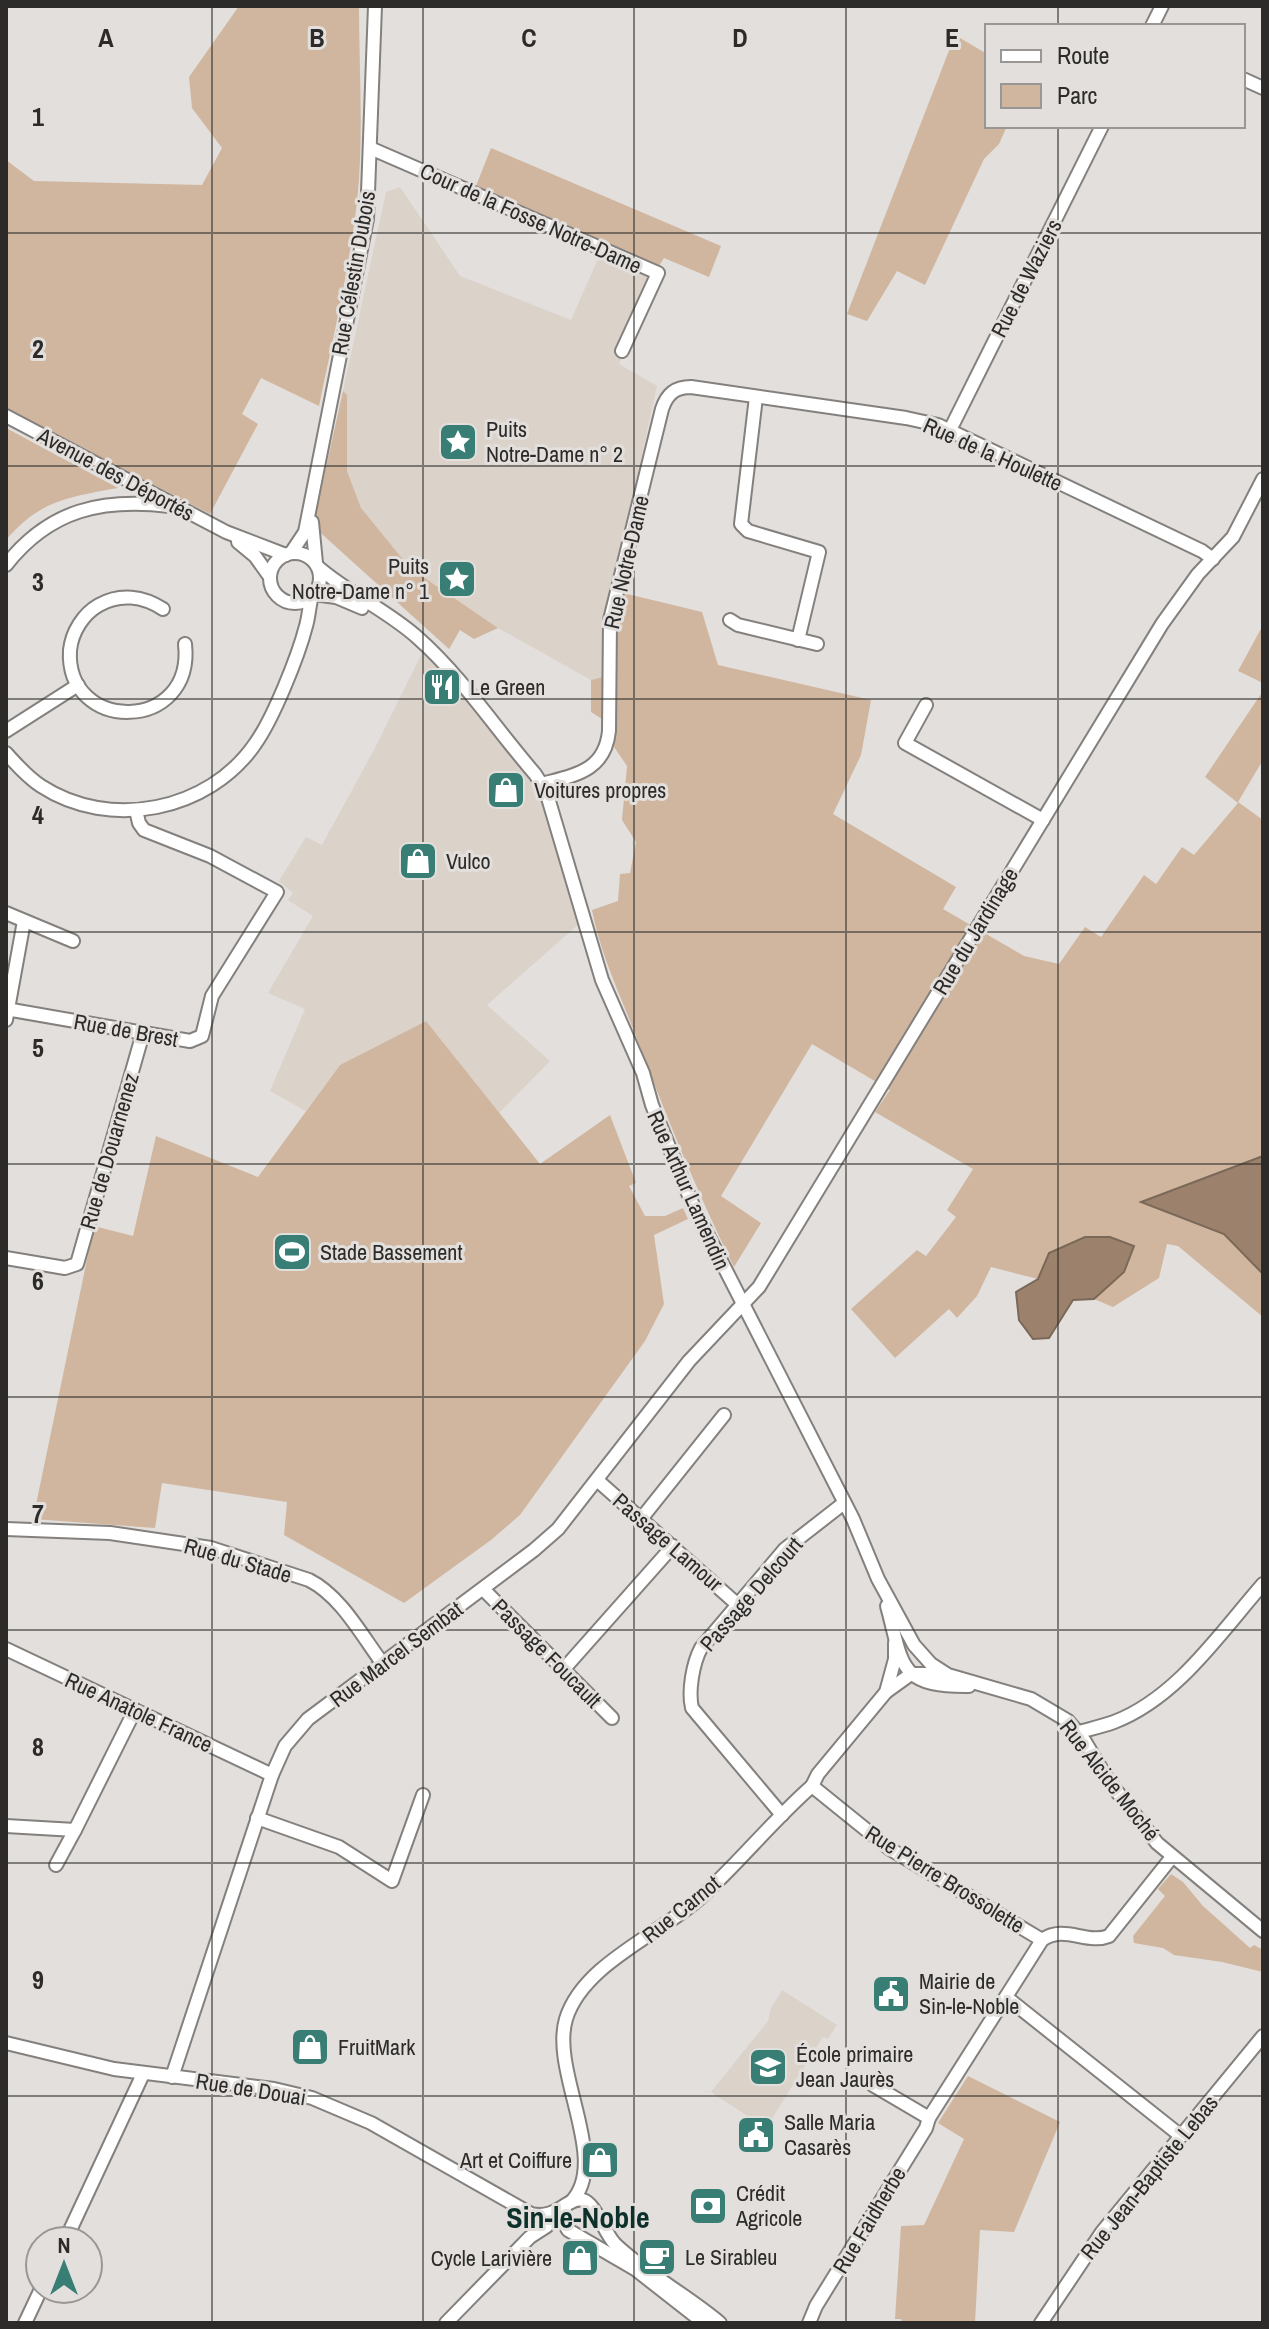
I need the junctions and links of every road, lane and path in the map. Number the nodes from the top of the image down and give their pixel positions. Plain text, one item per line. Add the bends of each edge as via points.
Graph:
1 (375, 6) edge
2 (1162, 6) edge
3 (1153, 24) edge
4 (1101, 128) edge
5 (370, 148) junction
6 (622, 351) dead end
7 (756, 397) junction
8 (667, 398) joint
9 (6, 416) edge
10 (950, 430) junction
11 (1263, 479) edge
12 (314, 491) junction
13 (179, 507) junction
14 (226, 532) junction
15 (288, 554) junction
16 (1213, 559) junction
17 (6, 565) edge
18 (317, 565) junction
19 (270, 577) junction
20 (313, 595) junction
21 (289, 602) junction
22 (163, 609) dead end
23 (730, 620) dead end
24 (408, 630) junction
25 (303, 636) junction
26 (798, 640) junction
27 (185, 644) dead end
28 (817, 644) dead end
29 (78, 685) junction
30 (926, 705) dead end
31 (6, 731) edge
32 (6, 753) edge
33 (542, 784) junction
34 (136, 810) junction
35 (1043, 820) junction
36 (6, 913) edge
37 (24, 921) junction
38 (73, 941) dead end
39 (7, 1013) edge
40 (143, 1033) junction
41 (6, 1258) edge
42 (742, 1305) junction
43 (724, 1415) dead end
44 (597, 1480) junction
45 (844, 1503) junction
46 (641, 1519) junction
47 (6, 1529) edge
48 (673, 1546) junction
49 (878, 1579) junction
50 (1263, 1584) edge
51 (483, 1589) junction
52 (738, 1605) junction
53 (895, 1643) junction
54 (6, 1649) edge
55 (383, 1664) junction
56 (563, 1670) junction
57 (911, 1674) junction
58 (948, 1675) junction
59 (980, 1686) junction
60 (886, 1692) junction
61 (135, 1710) junction
62 (612, 1718) dead end
63 (1079, 1732) junction
64 (272, 1775) junction
65 (812, 1786) junction
66 (423, 1795) dead end
67 (782, 1815) junction
68 (257, 1818) junction
69 (6, 1826) edge
70 (75, 1830) junction
71 (1172, 1857) junction
72 (56, 1865) dead end
73 (1263, 1931) edge
74 (1042, 1940) junction
75 (1006, 1997) junction
76 (1263, 2036) edge
77 (6, 2043) edge
78 (143, 2074) junction
79 (172, 2077) junction
80 (873, 2085) dead end
81 (929, 2118) junction
82 (1181, 2136) junction
83 (568, 2204) junction
84 (520, 2209) junction
85 (595, 2213) junction
86 (72, 2225) edge
87 (547, 2226) junction
88 (570, 2231) junction
89 (446, 2323) edge
90 (704, 2323) edge
91 (720, 2323) edge
92 (809, 2323) edge
93 (1041, 2323) edge

1 - 5 street, Rue Célestin Dubois
2 - 3 street
4 - 10 street, Rue de Waziers
5 - 6 street, Cour de la Fosse Notre-Dame via 658,273
5 - 12 street, Rue Célestin Dubois via 365,230
7 - 8 street, Rue de la Houlette via 685,387
7 - 10 street, Rue de la Houlette via 906,418
7 - 26 street via 740,519 748,531 819,552
8 - 33 street, Rue Notre-Dame via 610,620 606,748 586,769
9 - 13 street, Avenue des Déportés
10 - 16 street, Rue de la Houlette
11 - 16 street, Rue du Jardinage via 1233,537
12 - 15 street, Rue Célestin Dubois via 305,532
12 - 18 street, Rue Célestin Dubois
13 - 14 street, Avenue des Déportés
13 - 17 street via 118,503 81,510 27,542
14 - 15 street, Avenue des Déportés
14 - 19 street, Avenue des Déportés
15 - 18 street via 305,555
15 - 19 street via 275,563
16 - 35 street, Rue du Jardinage via 1167,616
18 - 20 street via 320,581
18 - 24 street
19 - 21 street via 275,593
20 - 21 street
20 - 24 street via 346,600
20 - 25 street
21 - 25 street
22 - 29 street via 144,599 123,597 102,603 85,616 71,644
23 - 26 street
24 - 33 street via 447,667
25 - 34 street via 264,730 242,761 194,795
26 - 28 street
27 - 29 street via 179,683 149,709 109,710
29 - 31 street
30 - 35 street via 905,743
32 - 34 street via 32,780 54,793 104,808
33 - 42 street, Rue Arthur Lamendin via 602,980 694,1208
34 - 40 street, Rue de Brest via 144,830 210,856 277,892 212,996 205,1033 190,1041
35 - 42 street, Rue du Jardinage via 759,1287
36 - 37 street
37 - 38 street
37 - 39 street
39 - 40 street, Rue de Brest
40 - 41 street, Rue de Douarnenez via 79,1260 74,1267
42 - 44 street, Rue Marcel Sembat via 689,1361
42 - 45 street, Rue Arthur Lamendin
43 - 46 street
44 - 46 street, Passage Lamour
44 - 51 street, Rue Marcel Sembat via 558,1529
45 - 49 street, Rue Arthur Lamendin
45 - 52 street, Passage Delcourt via 789,1546
46 - 48 street, Passage Lamour
47 - 55 street, Rue du Stade via 110,1533 211,1548 309,1580 336,1602
48 - 52 street, Passage Lamour
48 - 56 street
49 - 53 street
49 - 58 street via 914,1645
50 - 63 street via 1158,1696 1113,1723
51 - 55 street, Rue Marcel Sembat
51 - 56 street, Passage Foucault
52 - 67 street, Passage Delcourt via 698,1652 690,1703
53 - 57 street
53 - 60 street, Rue Carnot
54 - 61 street, Rue Anatole France
55 - 64 street, Rue Marcel Sembat via 301,1726
56 - 62 street, Passage Foucault
57 - 58 street
57 - 59 street via 931,1683
57 - 60 street
58 - 59 street
59 - 63 street, Rue Alcide Moché via 1031,1699
60 - 65 street, Rue Carnot
61 - 64 street, Rue Anatole France
61 - 70 street
63 - 71 street, Rue Alcide Moché via 1126,1804
64 - 68 street, Rue Marcel Sembat
65 - 67 street, Rue Carnot
65 - 74 street, Rue Pierre Brossolette via 890,1849
66 - 68 street via 392,1881 339,1847
67 - 83 street, Rue Carnot via 697,1901 592,1978 573,2002 564,2051 586,2163 581,2187
68 - 79 street, Rue Marcel Sembat
69 - 70 street
70 - 72 street
71 - 73 street, Rue Alcide Moché
71 - 74 street via 1109,1936 1062,1933
74 - 75 street, Rue Faidherbe
75 - 81 street, Rue Faidherbe
75 - 82 street
76 - 82 street, Rue Jean-Baptiste Lebas
77 - 78 street, Rue de Douai
78 - 79 street, Rue de Douai
78 - 86 street
79 - 84 street, Rue de Douai via 274,2089 322,2102 371,2123
80 - 81 street
81 - 92 street, Rue Faidherbe
82 - 93 street, Rue Jean-Baptiste Lebas via 1093,2243
83 - 84 street, Rue de Douai via 544,2216
83 - 85 street via 585,2201
83 - 88 street via 562,2218
84 - 87 street, Rue de Douai
85 - 88 street via 589,2230
85 - 91 street via 621,2249
87 - 88 street, Rue de Douai
87 - 89 street
88 - 90 street via 635,2269

